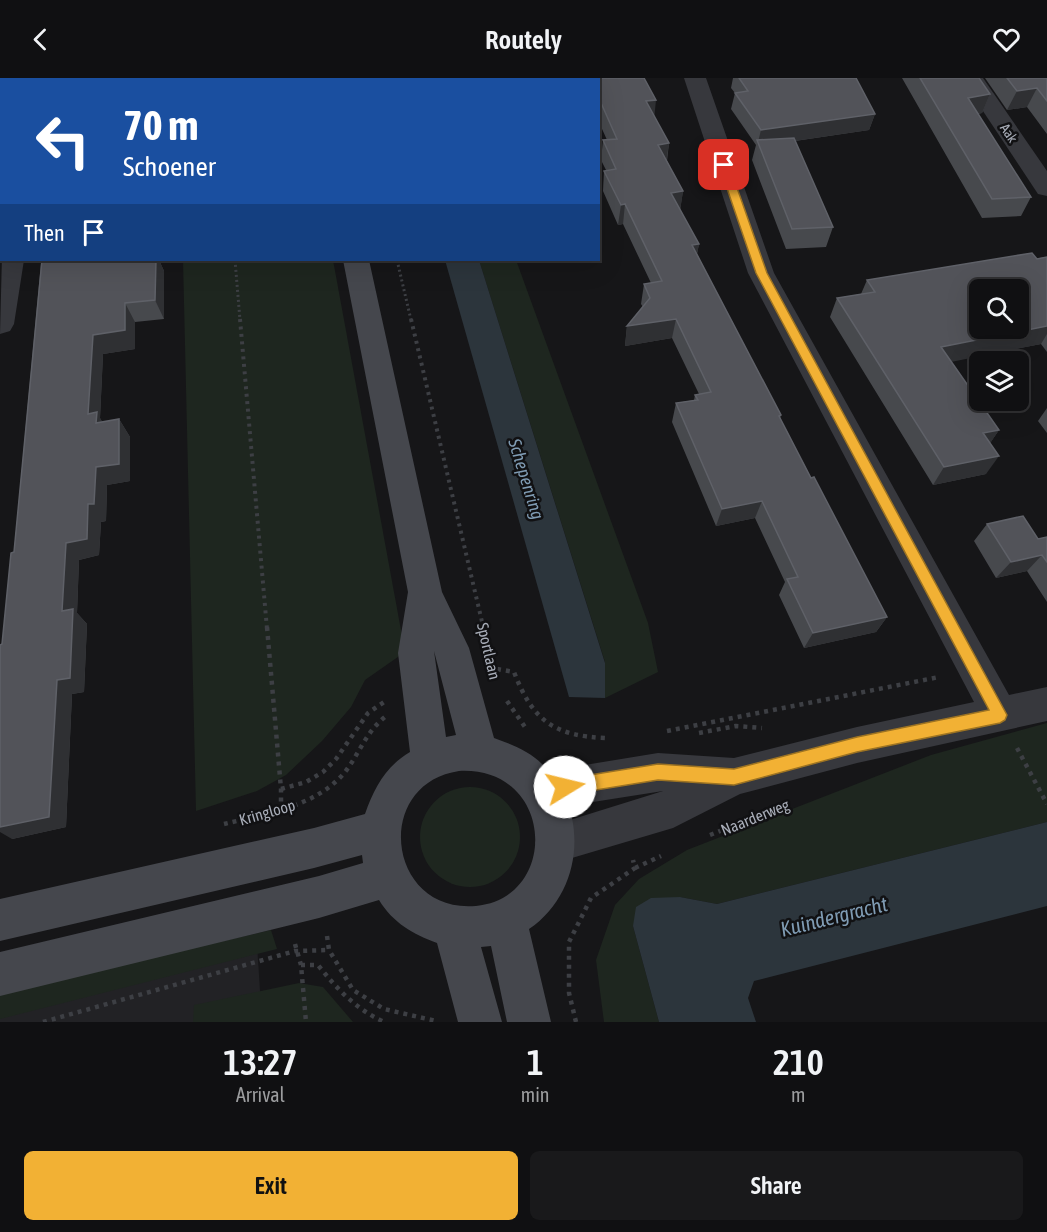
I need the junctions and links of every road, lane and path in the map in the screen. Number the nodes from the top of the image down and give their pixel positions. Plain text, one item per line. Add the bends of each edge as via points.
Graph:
1 (695, 78) edge
2 (972, 78) edge
3 (1047, 189) edge
4 (11, 261) edge
5 (235, 261) edge
6 (356, 261) edge
7 (397, 261) edge
8 (0, 324) edge
9 (424, 592) junction
10 (485, 633) dead end
11 (975, 670) junction
12 (499, 690) junction
13 (422, 692) junction
14 (464, 696) junction
15 (1047, 704) edge
16 (1000, 715) junction
17 (533, 732) dead end
18 (656, 733) dead end
19 (613, 738) dead end
20 (479, 752) junction
21 (430, 762) junction
22 (734, 777) junction
23 (281, 789) junction
24 (542, 791) junction
25 (1047, 804) edge
26 (782, 806) dead end
27 (280, 809) junction
28 (623, 825) junction
29 (213, 827) dead end
30 (382, 829) junction
31 (708, 836) dead end
32 (555, 843) junction
33 (666, 854) dead end
34 (286, 855) junction
35 (635, 868) junction
36 (387, 877) junction
37 (292, 903) junction
38 (506, 919) junction
39 (0, 920) edge
40 (455, 929) junction
41 (329, 950) dead end
42 (295, 951) junction
43 (301, 965) junction
44 (0, 974) edge
45 (43, 1022) edge
46 (306, 1022) edge
47 (384, 1022) edge
48 (480, 1022) edge
49 (529, 1022) edge
50 (576, 1022) edge

1 - 11 street via 761,273
2 - 3 street, Aak
4 - 8 street
5 - 23 path
6 - 9 street, Sportlaan
7 - 10 path, Sportlaan
9 - 13 street, Sportlaan via 416,653
9 - 14 street, Sportlaan via 451,648
11 - 16 street
11 - 18 path
12 - 14 path
12 - 17 path, Sportlaan via 524,727
12 - 19 path, Sportlaan via 493,668 514,672 533,714 559,731 592,739
13 - 21 street, Sportlaan
13 - 23 path via 398,683 392,697 368,713 323,772
13 - 27 path, Kringloop via 375,723 343,774 313,798
14 - 20 street, Sportlaan
15 - 16 street
16 - 22 street via 857,745
16 - 25 path
20 - 21 street via 454,753
20 - 24 street via 503,758 525,771
21 - 30 street via 408,778 391,802
22 - 24 street via 658,772
22 - 28 street via 673,808
23 - 27 path
24 - 32 street via 553,815
26 - 31 path, Naarderweg
27 - 29 path, Kringloop
27 - 34 path
28 - 32 street
28 - 35 path
30 - 34 street
30 - 36 street via 381,853
32 - 38 street via 549,873 531,900
33 - 35 path
34 - 39 street
35 - 50 path via 591,898 569,942 569,993
36 - 37 street
36 - 40 street via 403,902 426,920
37 - 42 path
37 - 44 street
38 - 40 street via 481,928
38 - 49 street
40 - 48 street
41 - 42 path
42 - 43 path
42 - 45 path
43 - 46 path
43 - 47 path via 318,965 338,991 368,1016

